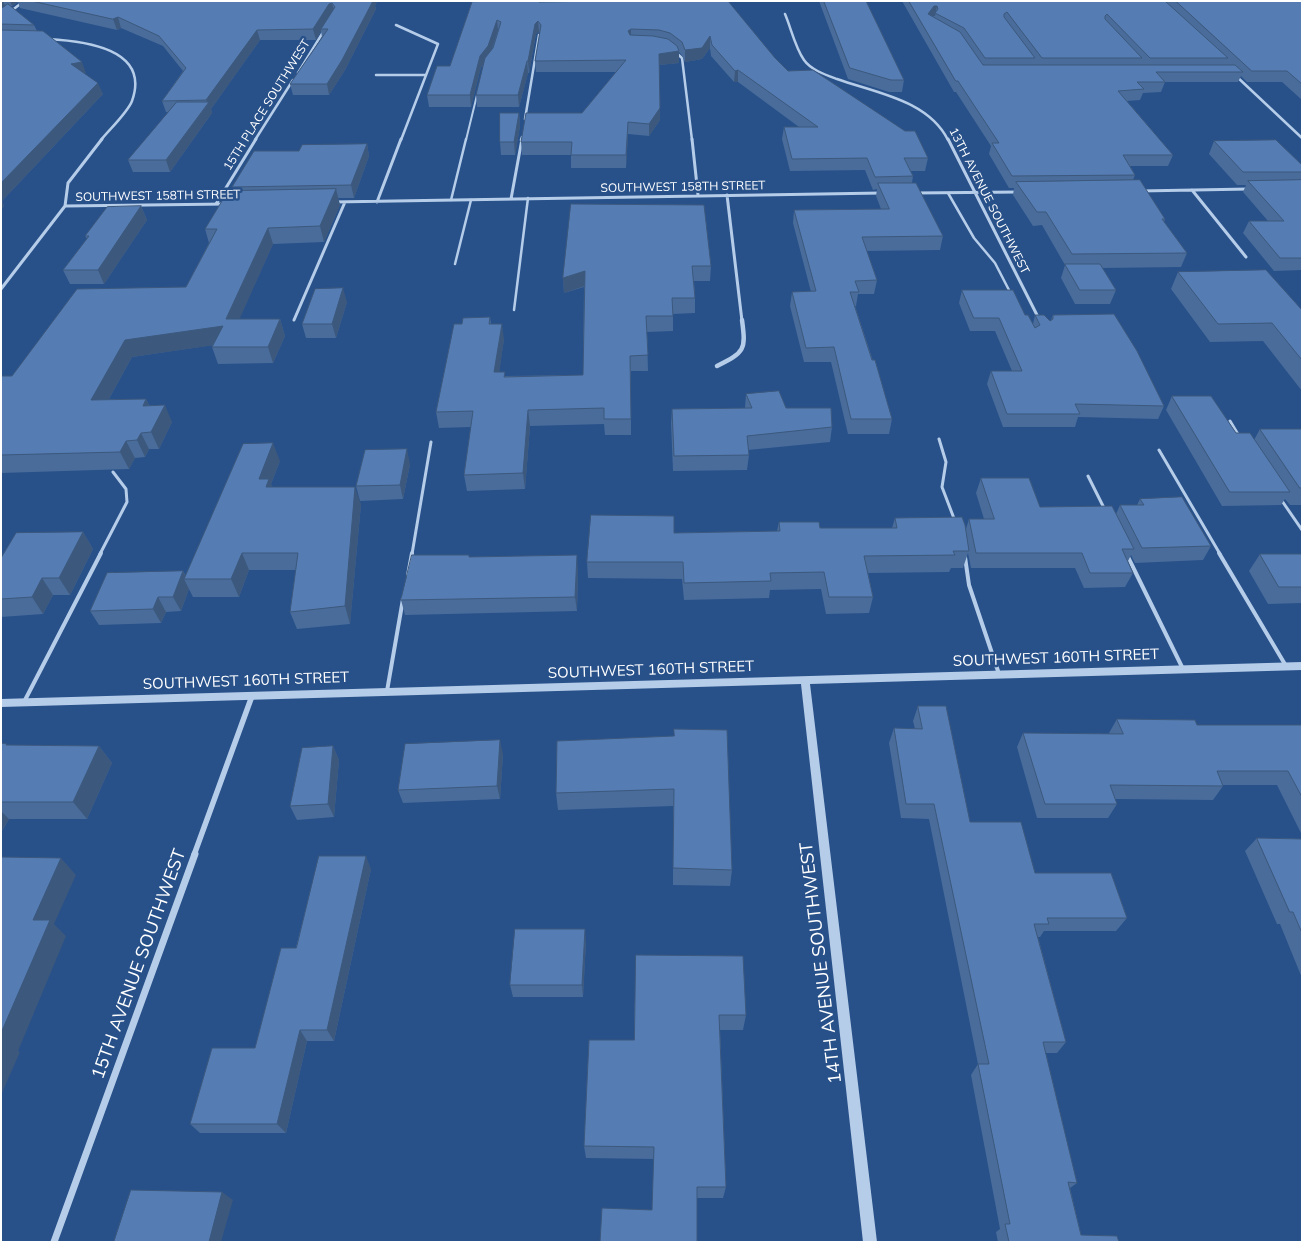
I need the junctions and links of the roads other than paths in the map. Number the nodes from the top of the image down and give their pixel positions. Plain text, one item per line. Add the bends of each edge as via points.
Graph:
1 (24, 1) edge
2 (785, 14) dead end
3 (1, 18) edge
4 (328, 24) edge
5 (396, 26) dead end
6 (539, 35) edge
7 (43, 39) edge
8 (670, 48) edge
9 (1232, 72) edge
10 (376, 75) dead end
11 (426, 75) junction
12 (479, 87) edge
13 (524, 122) edge
14 (523, 131) edge
15 (1302, 138) edge
16 (1256, 189) edge
17 (1192, 190) junction
18 (1133, 191) edge
19 (976, 192) junction
20 (1025, 192) edge
21 (890, 193) edge
22 (910, 193) edge
23 (948, 193) junction
24 (698, 195) junction
25 (727, 195) junction
26 (528, 198) junction
27 (512, 199) junction
28 (451, 200) junction
29 (471, 200) junction
30 (325, 202) edge
31 (345, 202) junction
32 (377, 202) junction
33 (216, 204) junction
34 (236, 204) edge
35 (65, 206) junction
36 (1246, 257) dead end
37 (455, 264) dead end
38 (1, 289) edge
39 (1012, 295) edge
40 (514, 310) dead end
41 (294, 320) dead end
42 (1041, 322) edge
43 (717, 366) dead end
44 (1230, 421) edge
45 (1240, 437) edge
46 (939, 439) dead end
47 (431, 442) dead end
48 (1159, 450) dead end
49 (113, 472) edge
50 (1088, 476) dead end
51 (1276, 491) edge
52 (1105, 511) edge
53 (956, 523) edge
54 (1302, 530) edge
55 (1122, 546) edge
56 (964, 550) edge
57 (407, 577) edge
58 (404, 596) edge
59 (1286, 666) junction
60 (1302, 666) edge
61 (1183, 669) junction
62 (999, 674) junction
63 (805, 680) junction
64 (387, 692) junction
65 (252, 696) junction
66 (24, 702) junction
67 (1, 703) edge
68 (54, 1242) edge
69 (870, 1242) edge

1 - 3 street
2 - 19 street, 13TH AVENUE SOUTHWEST via 809,66 907,103 938,124
4 - 33 street, 15TH PLACE SOUTHWEST
5 - 11 street via 438,44
6 - 13 street
7 - 35 street via 85,43 121,55 131,64 136,78 132,102 68,183
8 - 24 street via 682,58 686,78
9 - 15 street
10 - 11 street
11 - 32 street
12 - 28 lane
14 - 27 street
16 - 17 street
17 - 18 street
17 - 36 street
19 - 20 street
19 - 23 street
19 - 42 street, 13TH AVENUE SOUTHWEST
21 - 25 street, SOUTHWEST 158TH STREET
22 - 23 street
23 - 39 lane via 974,238 995,263
24 - 25 street, SOUTHWEST 158TH STREET
24 - 26 street, SOUTHWEST 158TH STREET
25 - 43 street via 745,342 737,356
26 - 27 street, SOUTHWEST 158TH STREET
26 - 40 lane
27 - 29 street, SOUTHWEST 158TH STREET
28 - 29 street, SOUTHWEST 158TH STREET
28 - 32 street, SOUTHWEST 158TH STREET
29 - 37 lane
30 - 31 street, SOUTHWEST 158TH STREET
31 - 32 street, SOUTHWEST 158TH STREET
31 - 41 street
33 - 34 street, SOUTHWEST 158TH STREET
33 - 35 street, SOUTHWEST 158TH STREET
35 - 38 street
44 - 45 lane
46 - 53 lane via 946,462 942,486
47 - 57 lane
48 - 59 lane
49 - 66 lane via 126,489 127,502
50 - 52 lane
51 - 54 lane
55 - 61 lane
56 - 62 lane via 969,585
58 - 64 lane
59 - 60 street, SOUTHWEST 160TH STREET
59 - 61 street, SOUTHWEST 160TH STREET
61 - 62 street, SOUTHWEST 160TH STREET
62 - 63 street, SOUTHWEST 160TH STREET
63 - 64 street, SOUTHWEST 160TH STREET
63 - 69 street, 14TH AVENUE SOUTHWEST
64 - 65 street, SOUTHWEST 160TH STREET
65 - 66 street, SOUTHWEST 160TH STREET
65 - 68 street, 15TH AVENUE SOUTHWEST
66 - 67 street, SOUTHWEST 160TH STREET

